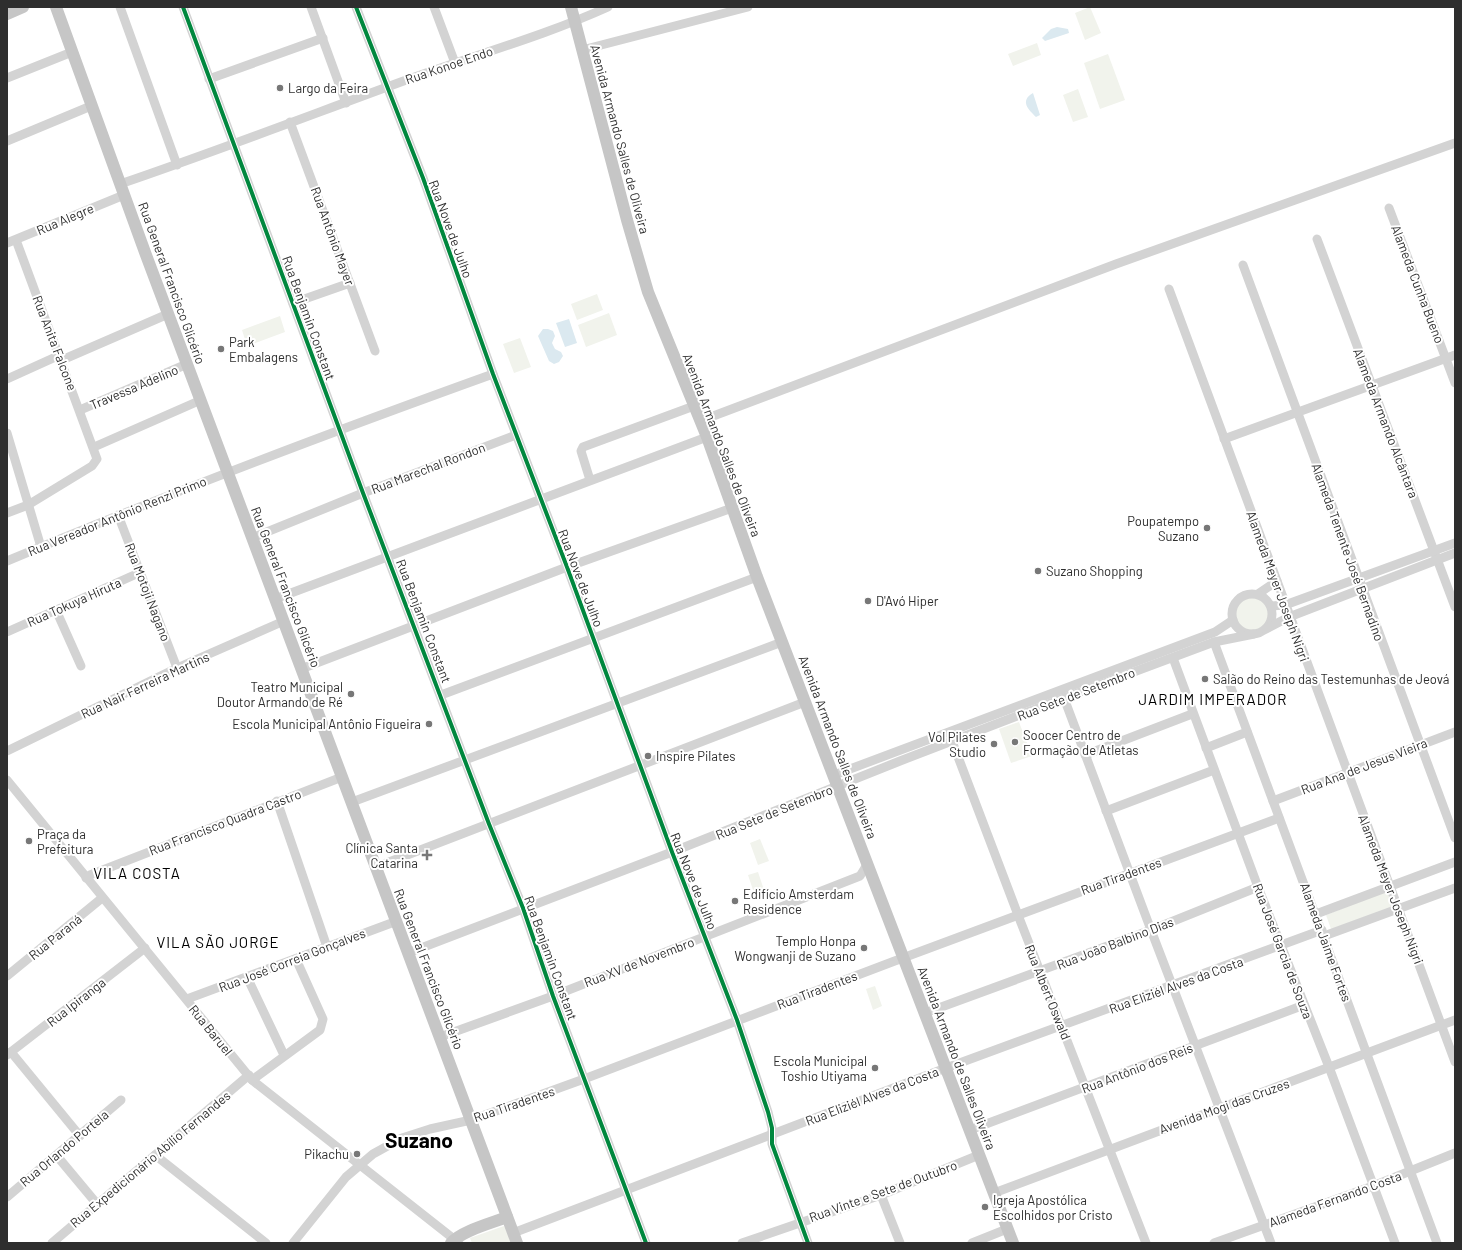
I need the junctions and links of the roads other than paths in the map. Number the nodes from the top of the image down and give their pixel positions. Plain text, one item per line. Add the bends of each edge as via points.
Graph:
1 (23, 7) edge
2 (56, 7) edge
3 (120, 7) edge
4 (183, 7) edge
5 (310, 7) edge
6 (356, 7) edge
7 (434, 7) edge
8 (571, 7) edge
9 (608, 7) edge
10 (743, 8) edge
11 (7, 14) edge
12 (575, 22) junction
13 (323, 38) junction
14 (582, 50) junction
15 (72, 52) junction
16 (455, 63) junction
17 (7, 78) edge
18 (210, 79) junction
19 (388, 87) junction
20 (346, 103) junction
21 (91, 106) junction
22 (290, 122) junction
23 (7, 141) edge
24 (234, 145) junction
25 (1454, 145) edge
26 (177, 165) junction
27 (122, 189) junction
28 (1389, 208) dead end
29 (1317, 239) dead end
30 (16, 240) junction
31 (7, 243) edge
32 (1243, 265) dead end
33 (350, 283) junction
34 (1169, 289) dead end
35 (293, 303) junction
36 (168, 314) junction
37 (375, 351) dead end
38 (1450, 357) edge
39 (61, 358) junction
40 (187, 364) junction
41 (493, 374) junction
42 (7, 379) edge
43 (1455, 382) edge
44 (1372, 386) junction
45 (201, 400) junction
46 (694, 406) junction
47 (80, 410) junction
48 (1298, 413) junction
49 (700, 421) junction
50 (339, 429) junction
51 (7, 433) edge
52 (516, 435) junction
53 (707, 438) junction
54 (1224, 439) junction
55 (94, 447) junction
56 (227, 472) junction
57 (590, 480) junction
58 (363, 493) junction
59 (540, 500) junction
60 (28, 505) junction
61 (732, 508) junction
62 (7, 513) edge
63 (118, 515) junction
64 (252, 538) junction
65 (1455, 543) edge
66 (41, 547) junction
67 (1434, 551) junction
68 (1455, 553) edge
69 (388, 557) junction
70 (1438, 560) junction
71 (7, 561) edge
72 (567, 567) junction
73 (142, 572) junction
74 (757, 577) junction
75 (1358, 578) junction
76 (1277, 581) junction
77 (1362, 588) junction
78 (1258, 594) junction
79 (275, 599) junction
80 (1285, 605) junction
81 (1271, 606) junction
82 (1455, 607) edge
83 (56, 610) junction
84 (1289, 617) junction
85 (1233, 620) junction
86 (284, 621) junction
87 (414, 624) junction
88 (1266, 629) junction
89 (7, 632) edge
90 (1254, 634) junction
91 (593, 639) junction
92 (782, 642) junction
93 (1214, 642) junction
94 (1173, 658) junction
95 (80, 666) dead end
96 (177, 668) junction
97 (301, 669) junction
98 (441, 695) junction
99 (1064, 698) junction
100 (805, 702) junction
101 (617, 704) junction
102 (1192, 714) junction
103 (1247, 732) junction
104 (1455, 732) edge
105 (952, 741) junction
106 (1420, 745) junction
107 (1206, 748) junction
108 (7, 751) edge
109 (1085, 755) junction
110 (465, 760) junction
111 (640, 766) junction
112 (1214, 770) junction
113 (1347, 772) junction
114 (834, 775) junction
115 (342, 777) junction
116 (7, 780) edge
117 (838, 787) junction
118 (277, 801) junction
119 (1274, 801) junction
120 (352, 802) junction
121 (1106, 811) junction
122 (1279, 818) junction
123 (489, 824) junction
124 (1238, 833) junction
125 (1455, 838) edge
126 (672, 852) junction
127 (1455, 862) edge
128 (868, 863) junction
129 (376, 867) junction
130 (1130, 873) junction
131 (860, 876) junction
132 (86, 878) junction
133 (876, 883) junction
134 (1390, 885) junction
135 (1258, 887) junction
136 (1455, 888) edge
137 (102, 898) junction
138 (523, 908) junction
139 (1400, 909) junction
140 (1316, 914) junction
141 (1018, 915) junction
142 (396, 921) junction
143 (1151, 930) junction
144 (1323, 933) junction
145 (706, 936) junction
146 (1280, 946) junction
147 (327, 947) junction
148 (145, 948) junction
149 (408, 953) junction
150 (904, 957) junction
151 (296, 959) junction
152 (1040, 971) junction
153 (7, 976) edge
154 (247, 978) junction
155 (1172, 986) junction
156 (553, 996) junction
157 (187, 999) junction
158 (1304, 1005) junction
159 (925, 1013) junction
160 (737, 1020) junction
161 (1455, 1020) edge
162 (1441, 1025) junction
163 (1062, 1026) junction
164 (440, 1037) junction
165 (1195, 1045) junction
166 (9, 1053) edge
167 (1367, 1053) junction
168 (284, 1055) junction
169 (1455, 1062) edge
170 (1329, 1067) junction
171 (946, 1068) junction
172 (250, 1078) junction
173 (584, 1079) junction
174 (1086, 1087) junction
175 (121, 1100) dead end
176 (1220, 1108) junction
177 (471, 1120) junction
178 (970, 1130) junction
179 (771, 1135) junction
180 (80, 1136) junction
181 (1110, 1149) junction
182 (1455, 1153) edge
183 (979, 1155) junction
184 (57, 1156) junction
185 (155, 1156) junction
186 (359, 1165) junction
187 (1410, 1171) junction
188 (1373, 1186) junction
189 (626, 1189) junction
190 (994, 1193) junction
191 (881, 1194) junction
192 (7, 1196) edge
193 (97, 1204) junction
194 (507, 1217) junction
195 (801, 1222) junction
196 (1265, 1225) junction
197 (1007, 1229) junction
198 (515, 1238) edge
199 (58, 1241) edge
200 (455, 1241) edge
201 (266, 1243) edge
202 (293, 1243) edge
203 (646, 1243) edge
204 (742, 1243) edge
205 (808, 1243) edge
206 (900, 1243) edge
207 (972, 1243) edge
208 (1013, 1243) edge
209 (1146, 1243) edge
210 (1214, 1243) edge
211 (1271, 1243) edge
212 (1395, 1243) edge
213 (1437, 1243) edge

1 - 11 main road
2 - 15 main road, Rua General Francisco Glicério
3 - 26 street
4 - 18 street, Rua Benjamin Constant
5 - 13 street
6 - 19 street, Rua Nove de Julho
7 - 16 street
8 - 12 main road, Avenida Armando Salles de Oliveira
9 - 12 street, Rua Konoe Endo
10 - 14 street
12 - 14 main road, Avenida Armando Salles de Oliveira
12 - 16 street, Rua Konoe Endo
13 - 18 street
13 - 20 street
14 - 46 main road, Avenida Armando Salles de Oliveira via 641,272
15 - 17 street
15 - 21 main road, Rua General Francisco Glicério
16 - 19 street, Rua Konoe Endo
18 - 24 street, Rua Benjamin Constant
19 - 20 street, Rua Konoe Endo
19 - 41 street, Rua Nove de Julho
20 - 22 street, Rua Konoe Endo
21 - 23 street
21 - 27 main road, Rua General Francisco Glicério
22 - 24 street, Rua Konoe Endo
22 - 33 street, Rua Antônio Mayer
24 - 26 street, Rua Alegre
24 - 35 street, Rua Benjamin Constant
25 - 49 street via 1116,264
26 - 27 street, Rua Alegre
27 - 30 street, Rua Alegre
27 - 36 main road, Rua General Francisco Glicério
28 - 38 street, Alameda Cunha Bueno
29 - 44 street, Alameda Armando Alcântara
30 - 31 street, Rua Alegre
30 - 39 street, Rua Anita Falcone
32 - 48 street, Alameda Tenente José Bernadino
33 - 35 street
33 - 37 street, Rua Antônio Mayer
34 - 54 street, Alameda Meyer Joseph Nigri
35 - 50 street, Rua Benjamin Constant
36 - 39 street
36 - 40 main road, Rua General Francisco Glicério
38 - 43 street, Alameda Cunha Bueno
38 - 44 street
39 - 42 street
39 - 47 street, Rua Anita Falcone
40 - 45 main road, Rua General Francisco Glicério
40 - 47 street, Travessa Adelino
41 - 50 street, Rua Vereador Antônio Renzi Primo
41 - 52 street, Rua Nove de Julho
44 - 48 street
44 - 67 street, Alameda Armando Alcântara
45 - 55 street
45 - 56 main road, Rua General Francisco Glicério
46 - 49 main road, Avenida Armando Salles de Oliveira
46 - 57 street via 583,447 581,451
47 - 55 street, Rua Anita Falcone
48 - 54 street
48 - 75 street, Alameda Tenente José Bernadino
49 - 53 main road, Avenida Armando Salles de Oliveira
50 - 56 street, Rua Vereador Antônio Renzi Primo
50 - 58 street, Rua Benjamin Constant
51 - 60 street
52 - 58 street, Rua Marechal Rondon
52 - 59 street, Rua Nove de Julho
53 - 57 street
53 - 61 main road, Avenida Armando Salles de Oliveira
54 - 76 street, Alameda Meyer Joseph Nigri
55 - 60 street via 97,459 92,466
56 - 63 street, Rua Vereador Antônio Renzi Primo
56 - 64 main road, Rua General Francisco Glicério
57 - 59 street
58 - 64 street, Rua Marechal Rondon
58 - 69 street, Rua Benjamin Constant
59 - 69 street
59 - 72 street, Rua Nove de Julho
60 - 62 street
60 - 66 street
61 - 72 street
61 - 74 main road, Avenida Armando Salles de Oliveira
63 - 66 street, Rua Vereador Antônio Renzi Primo
63 - 73 street, Rua Motoji Nagano
64 - 79 main road, Rua General Francisco Glicério
65 - 67 street
66 - 71 street, Rua Vereador Antônio Renzi Primo
67 - 70 street, Alameda Armando Alcântara
67 - 75 street
68 - 70 street
69 - 79 street
69 - 87 street, Rua Benjamin Constant
70 - 77 street
70 - 82 street, Alameda Armando Alcântara
72 - 87 street
72 - 91 street, Rua Nove de Julho
73 - 83 street, Rua Tokuya Hiruta
73 - 96 street, Rua Motoji Nagano
74 - 91 street
74 - 92 main road, Avenida Armando Salles de Oliveira
75 - 77 street, Alameda Tenente José Bernadino
75 - 80 street
76 - 78 street
76 - 80 street, Alameda Meyer Joseph Nigri
77 - 84 street
77 - 106 street, Alameda Tenente José Bernadino
78 - 81 street
78 - 85 street via 1248,594 1237,601 1232,613
79 - 86 main road, Rua General Francisco Glicério
80 - 81 street
80 - 84 street, Alameda Meyer Joseph Nigri
81 - 88 street via 1272,618
83 - 89 street, Rua Tokuya Hiruta
83 - 95 street
84 - 88 street
84 - 113 street, Alameda Meyer Joseph Nigri
85 - 90 street via 1241,630
85 - 114 street, Rua Sete de Setembro via 1215,632
86 - 96 street, Rua Nair Ferreira Martins
86 - 97 main road, Rua General Francisco Glicério
87 - 97 street
87 - 98 street, Rua Benjamin Constant
88 - 90 street
90 - 93 street, Rua Sete de Setembro
91 - 98 street
91 - 101 street, Rua Nove de Julho
92 - 100 main road, Avenida Armando Salles de Oliveira
92 - 101 street
93 - 94 street, Rua Sete de Setembro
93 - 103 street, Alameda Jaime Fortes
94 - 99 street, Rua Sete de Setembro
94 - 102 street, Rua José Garcia de Souza
96 - 108 street, Rua Nair Ferreira Martins
97 - 115 main road, Rua General Francisco Glicério
98 - 110 street, Rua Benjamin Constant
99 - 105 street, Rua Sete de Setembro
99 - 109 street
100 - 111 street
100 - 114 main road, Avenida Armando Salles de Oliveira
101 - 110 street
101 - 111 street, Rua Nove de Julho
102 - 107 street, Rua José Garcia de Souza
102 - 109 street
103 - 107 street
103 - 119 street, Alameda Jaime Fortes
104 - 106 street, Rua Ana de Jesus Vieira
105 - 117 street, Rua Sete de Setembro
105 - 141 street, Rua Albert Oswald
106 - 113 street, Rua Ana de Jesus Vieira
106 - 125 street, Alameda Tenente José Bernadino
107 - 112 street, Rua José Garcia de Souza
109 - 121 street
110 - 120 street
110 - 123 street, Rua Benjamin Constant
111 - 123 street
111 - 126 street, Rua Nove de Julho
112 - 121 street
112 - 124 street, Rua José Garcia de Souza
113 - 119 street, Rua Ana de Jesus Vieira
113 - 134 street, Alameda Meyer Joseph Nigri
114 - 117 main road, Avenida Armando Salles de Oliveira
115 - 118 street, Rua Francisco Quadra Castro
115 - 120 main road, Rua General Francisco Glicério
116 - 132 street, Rua Baruel
117 - 126 street, Rua Sete de Setembro
117 - 128 main road, Avenida Armando Salles de Oliveira
118 - 132 street, Rua Francisco Quadra Castro
118 - 147 street
119 - 122 street, Alameda Jaime Fortes
120 - 129 main road, Rua General Francisco Glicério
121 - 130 street
122 - 124 street, Rua Tiradentes
122 - 140 street, Alameda Jaime Fortes
123 - 129 street
123 - 138 street, Rua Benjamin Constant
124 - 130 street, Rua Tiradentes
124 - 135 street, Rua José Garcia de Souza
126 - 138 street, Rua Sete de Setembro
126 - 145 street, Rua Nove de Julho
127 - 134 street
128 - 131 street
128 - 133 main road, Avenida Armando Salles de Oliveira
129 - 142 main road, Rua General Francisco Glicério
130 - 141 street, Rua Tiradentes
130 - 143 street
131 - 133 street
131 - 145 street, Rua XV de Novembro
132 - 137 street, Rua Baruel
133 - 150 main road, Avenida Armando de Salles Oliveira
134 - 139 street, Alameda Meyer Joseph Nigri
134 - 140 street
135 - 143 street, Rua João Balbino Dias
135 - 146 street, Rua José Garcia de Souza
136 - 139 street, Rua Eliziél Alves da Costa
137 - 148 street, Rua Baruel
137 - 153 street, Rua Paraná
138 - 149 street, Rua Sete de Setembro
138 - 156 street, Rua Benjamin Constant
139 - 144 street, Rua Eliziél Alves da Costa
139 - 162 street, Alameda Meyer Joseph Nigri
140 - 144 street, Alameda Jaime Fortes
141 - 150 street, Rua Tiradentes
141 - 152 street, Rua Albert Oswald
142 - 147 street, Rua José Correia Gonçalves
142 - 149 main road, Rua General Francisco Glicério
143 - 152 street, Rua João Balbino Dias
143 - 155 street
144 - 146 street, Rua Eliziél Alves da Costa
144 - 167 street, Alameda Jaime Fortes
145 - 156 street, Rua XV de Novembro
145 - 160 street, Rua Nove de Julho
146 - 155 street, Rua Eliziél Alves da Costa
146 - 158 street, Rua José Garcia de Souza
147 - 151 street, Rua José Correia Gonçalves
148 - 157 street, Rua Baruel
148 - 166 street, Rua Ipiranga
149 - 164 main road, Rua General Francisco Glicério
150 - 159 main road, Avenida Armando de Salles Oliveira
150 - 160 street, Rua Tiradentes
151 - 154 street, Rua José Correia Gonçalves
151 - 168 street, Rua Expedicionário Abílio Fernandes via 323,1019 320,1030
152 - 159 street, Rua João Balbino Dias
152 - 163 street, Rua Albert Oswald
154 - 157 street, Rua José Correia Gonçalves
154 - 168 street
155 - 163 street, Rua Eliziél Alves da Costa
155 - 165 street
156 - 164 street, Rua XV de Novembro
156 - 173 street, Rua Benjamin Constant
157 - 172 street, Rua Baruel
158 - 165 street, Rua Antônio dos Reis
158 - 170 street, Rua José Garcia de Souza
159 - 171 main road, Avenida Armando de Salles Oliveira
160 - 173 street, Rua Tiradentes
160 - 179 street, Rua Nove de Julho via 768,1112
161 - 162 street, Avenida Mogi das Cruzes
162 - 167 street, Avenida Mogi das Cruzes
162 - 169 street, Alameda Meyer Joseph Nigri
163 - 171 street, Rua Eliziél Alves da Costa
163 - 174 street, Rua Albert Oswald
164 - 177 main road, Rua General Francisco Glicério
165 - 174 street, Rua Antônio dos Reis
165 - 176 street
166 - 180 street
167 - 170 street, Avenida Mogi das Cruzes
167 - 187 street, Alameda Jaime Fortes
168 - 172 street, Rua Expedicionário Abílio Fernandes
170 - 176 street, Avenida Mogi das Cruzes
170 - 188 street, Rua José Garcia de Souza
171 - 178 main road, Avenida Armando de Salles Oliveira
171 - 179 street, Rua Eliziél Alves da Costa
172 - 185 street, Rua Expedicionário Abílio Fernandes
172 - 186 street, Rua Baruel
173 - 177 street, Rua Tiradentes
173 - 189 street, Rua Benjamin Constant
174 - 178 street, Rua Antônio dos Reis
174 - 181 street, Rua Albert Oswald
175 - 180 street, Rua Orlando Portela
176 - 181 street, Avenida Mogi das Cruzes
176 - 196 street
177 - 186 street, Rua Tiradentes via 430,1128 402,1138
177 - 194 main road, Rua General Francisco Glicério
178 - 183 main road, Avenida Armando de Salles Oliveira
179 - 189 street, Rua Eliziél Alves da Costa
179 - 195 street, Rua Nove de Julho
180 - 184 street, Rua Orlando Portela
181 - 190 street, Avenida Mogi das Cruzes
181 - 209 street, Rua Albert Oswald
182 - 187 street, Alameda Fernando Costa
183 - 190 main road, Avenida Armando de Salles Oliveira
183 - 191 street, Rua Vinte e Sete de Outubro
184 - 192 street, Rua Orlando Portela
184 - 193 street
185 - 193 street, Rua Expedicionário Abílio Fernandes
185 - 201 street
186 - 200 street, Rua Baruel
186 - 202 street, Rua Tiradentes via 346,1176
187 - 188 street, Alameda Fernando Costa
187 - 213 street, Alameda Jaime Fortes
188 - 196 street, Alameda Fernando Costa
188 - 212 street, Rua José Garcia de Souza
189 - 198 street, Rua Eliziél Alves da Costa
189 - 203 street, Rua Benjamin Constant
190 - 197 main road, Avenida Armando de Salles Oliveira
191 - 195 street, Rua Vinte e Sete de Outubro
191 - 206 street
193 - 199 street, Rua Expedicionário Abílio Fernandes
194 - 198 main road, Rua General Francisco Glicério
194 - 200 main road
195 - 204 street, Rua Vinte e Sete de Outubro
195 - 205 street, Rua Nove de Julho
196 - 210 street, Alameda Fernando Costa
196 - 211 street
197 - 207 street
197 - 208 main road, Avenida Armando de Salles Oliveira

